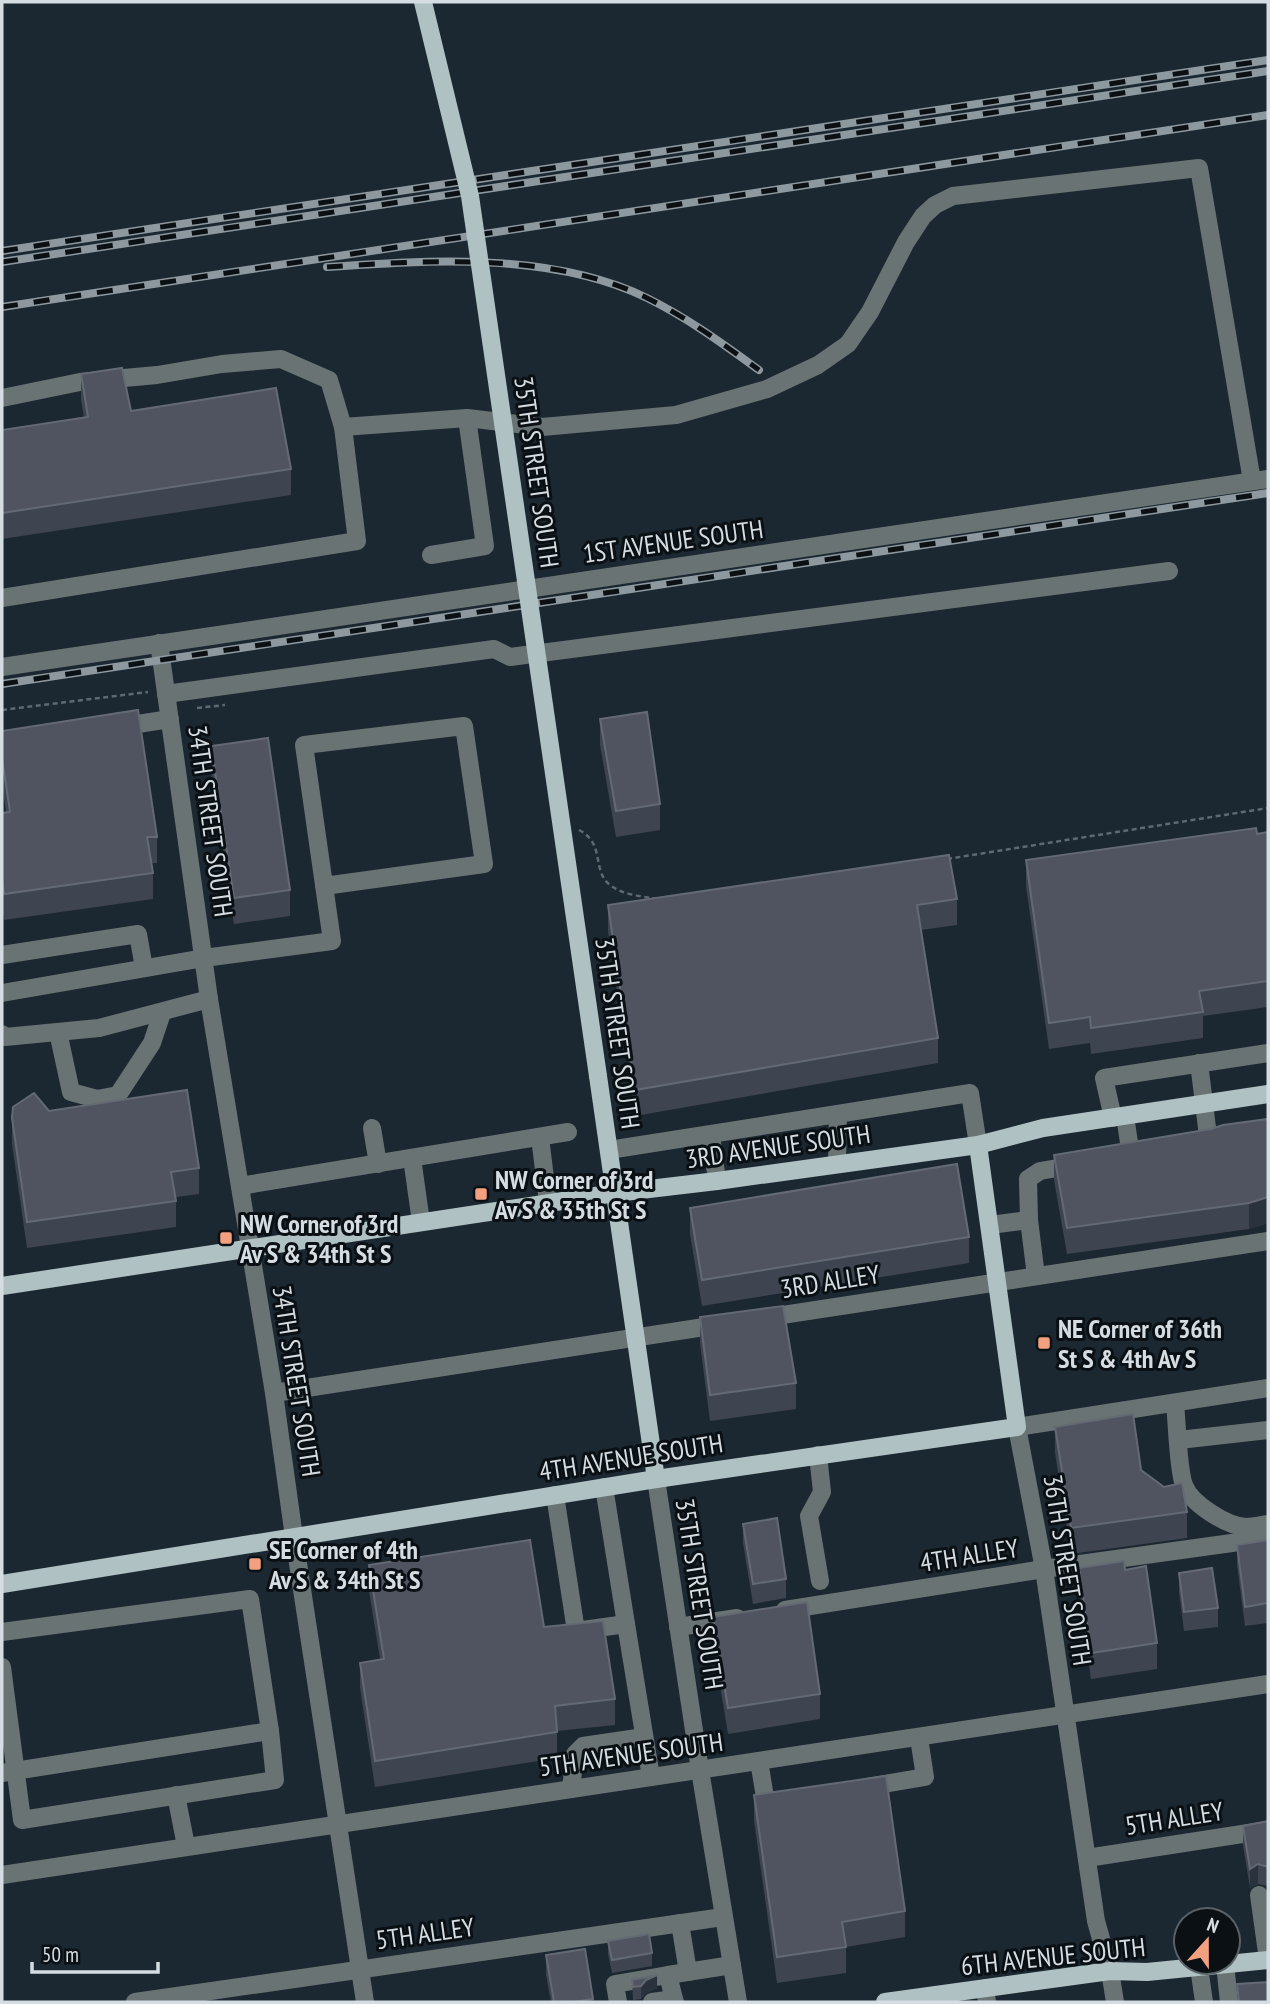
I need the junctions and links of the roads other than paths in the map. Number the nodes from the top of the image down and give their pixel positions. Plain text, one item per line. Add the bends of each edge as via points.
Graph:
1 (423, 2) edge
2 (2, 398) edge
3 (467, 418) junction
4 (343, 427) junction
5 (1260, 480) edge
6 (430, 555) dead end
7 (1169, 571) dead end
8 (523, 589) junction
9 (2, 598) edge
10 (159, 643) junction
11 (533, 654) junction
12 (2, 667) edge
13 (159, 693) junction
14 (170, 719) junction
15 (99, 730) edge
16 (324, 886) junction
17 (2, 955) edge
18 (204, 958) junction
19 (144, 968) junction
20 (2, 993) edge
21 (209, 999) junction
22 (162, 1013) junction
23 (58, 1032) junction
24 (2, 1034) edge
25 (1268, 1053) edge
26 (1199, 1063) junction
27 (1268, 1094) edge
28 (1205, 1104) junction
29 (838, 1114) junction
30 (1119, 1117) junction
31 (372, 1128) dead end
32 (568, 1132) dead end
33 (711, 1135) junction
34 (540, 1138) junction
35 (978, 1145) junction
36 (1183, 1148) edge
37 (609, 1150) junction
38 (1131, 1156) edge
39 (412, 1158) junction
40 (1091, 1163) edge
41 (378, 1164) junction
42 (837, 1164) junction
43 (717, 1181) junction
44 (240, 1186) junction
45 (615, 1193) junction
46 (548, 1203) junction
47 (1029, 1220) junction
48 (421, 1222) junction
49 (990, 1225) junction
50 (1268, 1241) edge
51 (249, 1248) junction
52 (1036, 1276) junction
53 (999, 1282) junction
54 (2, 1286) edge
55 (635, 1338) junction
56 (1268, 1388) edge
57 (274, 1393) junction
58 (1175, 1403) junction
59 (1017, 1427) junction
60 (1268, 1430) edge
61 (1179, 1440) junction
62 (818, 1455) junction
63 (656, 1479) junction
64 (604, 1487) junction
65 (555, 1495) junction
66 (1268, 1524) edge
67 (294, 1537) junction
68 (1268, 1538) edge
69 (1044, 1570) junction
70 (820, 1581) dead end
71 (2, 1584) edge
72 (626, 1624) junction
73 (678, 1627) junction
74 (2, 1632) edge
75 (2, 1667) edge
76 (1268, 1684) edge
77 (1064, 1716) junction
78 (270, 1731) junction
79 (644, 1737) junction
80 (919, 1738) junction
81 (759, 1762) junction
82 (700, 1770) junction
83 (8, 1772) edge
84 (651, 1777) junction
85 (571, 1789) junction
86 (845, 1790) edge
87 (176, 1795) junction
88 (792, 1799) edge
89 (339, 1822) junction
90 (1268, 1830) edge
91 (186, 1846) junction
92 (1087, 1858) junction
93 (2, 1875) edge
94 (1259, 1895) dead end
95 (723, 1917) junction
96 (680, 1923) junction
97 (1268, 1960) edge
98 (1242, 1962) edge
99 (732, 1965) junction
100 (361, 1969) junction
101 (1172, 1970) edge
102 (1110, 1971) junction
103 (688, 1972) junction
104 (668, 1975) junction
105 (1200, 1976) edge
106 (1226, 1976) edge
107 (986, 1995) edge
108 (675, 2000) edge
109 (135, 2002) edge
110 (365, 2002) edge
111 (618, 2002) edge
112 (652, 2002) edge
113 (738, 2002) edge
114 (885, 2002) edge
115 (1115, 2002) edge
116 (1204, 2002) edge
117 (1229, 2002) edge

1 - 37 main road, 35TH STREET SOUTH, bridge via 470,196
2 - 4 street via 79,382 281,359 329,380
3 - 4 street
3 - 5 street via 542,428 676,415 767,389 818,365 848,344 906,242 935,205 953,197 1199,169
3 - 6 street via 485,546
4 - 9 street via 357,541
5 - 8 street, 1ST AVENUE SOUTH
7 - 11 street
8 - 10 street, 1ST AVENUE SOUTH
8 - 11 street
10 - 12 street, 1ST AVENUE SOUTH
10 - 13 street, 34TH STREET SOUTH
11 - 13 street via 510,657 494,649
13 - 14 street, 34TH STREET SOUTH
14 - 15 street
14 - 18 street, 34TH STREET SOUTH
16 - 16 street via 303,745 464,726 484,864
16 - 18 street via 332,941
17 - 19 street via 138,934
18 - 19 street
18 - 21 street, 34TH STREET SOUTH
19 - 20 street
21 - 22 street
21 - 44 street, 34TH STREET SOUTH
22 - 23 street
22 - 23 street via 152,1043 118,1095 97,1099 71,1092
23 - 24 street
25 - 26 street
26 - 28 street
26 - 30 street via 1104,1078
27 - 28 main road, 3RD AVENUE SOUTH
28 - 30 main road, 3RD AVENUE SOUTH
28 - 36 street via 1209,1143
29 - 33 street
29 - 35 street via 970,1093
29 - 42 street
30 - 35 main road, 3RD AVENUE SOUTH via 1043,1128
30 - 38 street
31 - 41 street
32 - 34 street
33 - 37 street
33 - 43 street
34 - 39 street
34 - 46 street
35 - 42 main road, 3RD AVENUE SOUTH
35 - 49 main road, 36TH STREET SOUTH
37 - 45 main road, 35TH STREET SOUTH
39 - 41 street
39 - 48 street
40 - 47 street via 1032,1175 1027,1183
41 - 44 street
42 - 43 main road, 3RD AVENUE SOUTH
43 - 45 main road, 3RD AVENUE SOUTH
44 - 51 street, 34TH STREET SOUTH
45 - 46 main road, 3RD AVENUE SOUTH
45 - 55 main road, 35TH STREET SOUTH
46 - 48 main road, 3RD AVENUE SOUTH
47 - 49 street
47 - 52 street
48 - 51 main road, 3RD AVENUE SOUTH
49 - 53 main road, 36TH STREET SOUTH
50 - 52 street, 3RD ALLEY
51 - 54 main road, 3RD AVENUE SOUTH
51 - 57 street, 34TH STREET SOUTH
52 - 53 street, 3RD ALLEY
53 - 55 street, 3RD ALLEY
53 - 59 main road, 36TH STREET SOUTH
55 - 57 street, 3RD ALLEY
55 - 63 main road, 35TH STREET SOUTH
56 - 58 street, 4TH AVENUE SOUTH
57 - 67 street, 34TH STREET SOUTH
58 - 59 street, 4TH AVENUE SOUTH
58 - 61 street
59 - 62 main road, 4TH AVENUE SOUTH
59 - 69 street, 36TH STREET SOUTH
60 - 61 street
61 - 66 street via 1183,1484 1191,1497 1233,1525
62 - 63 main road, 4TH AVENUE SOUTH
62 - 70 street via 822,1492 809,1516
63 - 64 main road, 4TH AVENUE SOUTH
63 - 73 street, 35TH STREET SOUTH
64 - 65 main road, 4TH AVENUE SOUTH
64 - 72 street
65 - 67 main road, 4TH AVENUE SOUTH
65 - 72 street via 576,1631
67 - 71 main road, 4TH AVENUE SOUTH
67 - 89 street, 34TH STREET SOUTH
68 - 69 street, 4TH ALLEY
69 - 73 street, 4TH ALLEY
69 - 77 street, 36TH STREET SOUTH
72 - 79 street
73 - 82 street, 35TH STREET SOUTH
74 - 78 street via 250,1599
75 - 83 street
76 - 77 street, 5TH AVENUE SOUTH
77 - 80 street, 5TH AVENUE SOUTH
77 - 92 street, 36TH STREET SOUTH
78 - 83 street
78 - 87 street via 275,1780
79 - 84 street
79 - 85 street via 583,1746 575,1754
80 - 81 street, 5TH AVENUE SOUTH
80 - 86 street via 925,1777
81 - 82 street, 5TH AVENUE SOUTH
81 - 88 street via 766,1803
82 - 84 street, 5TH AVENUE SOUTH
82 - 95 street, 35TH STREET SOUTH
83 - 87 street via 22,1819
84 - 85 street, 5TH AVENUE SOUTH
85 - 89 street, 5TH AVENUE SOUTH
87 - 91 street
89 - 91 street, 5TH AVENUE SOUTH
89 - 100 street, 34TH STREET SOUTH
90 - 92 street, 5TH ALLEY
91 - 93 street, 5TH AVENUE SOUTH
92 - 102 street, 36TH STREET SOUTH via 1096,1921
94 - 97 street
95 - 96 street, 5TH ALLEY
95 - 99 street, 35TH STREET SOUTH
96 - 100 street, 5TH ALLEY
96 - 103 street
97 - 98 main road, 6TH AVENUE SOUTH
99 - 103 street
99 - 113 street, 35TH STREET SOUTH
100 - 109 street, 5TH ALLEY
100 - 110 street, 34TH STREET SOUTH
101 - 102 main road, 6TH AVENUE SOUTH
102 - 107 main road, 6TH AVENUE SOUTH
102 - 115 street, 36TH STREET SOUTH
103 - 104 street
104 - 108 street
104 - 111 street via 615,1984
105 - 116 street
106 - 117 street
107 - 114 main road, 6TH AVENUE SOUTH
108 - 112 street

